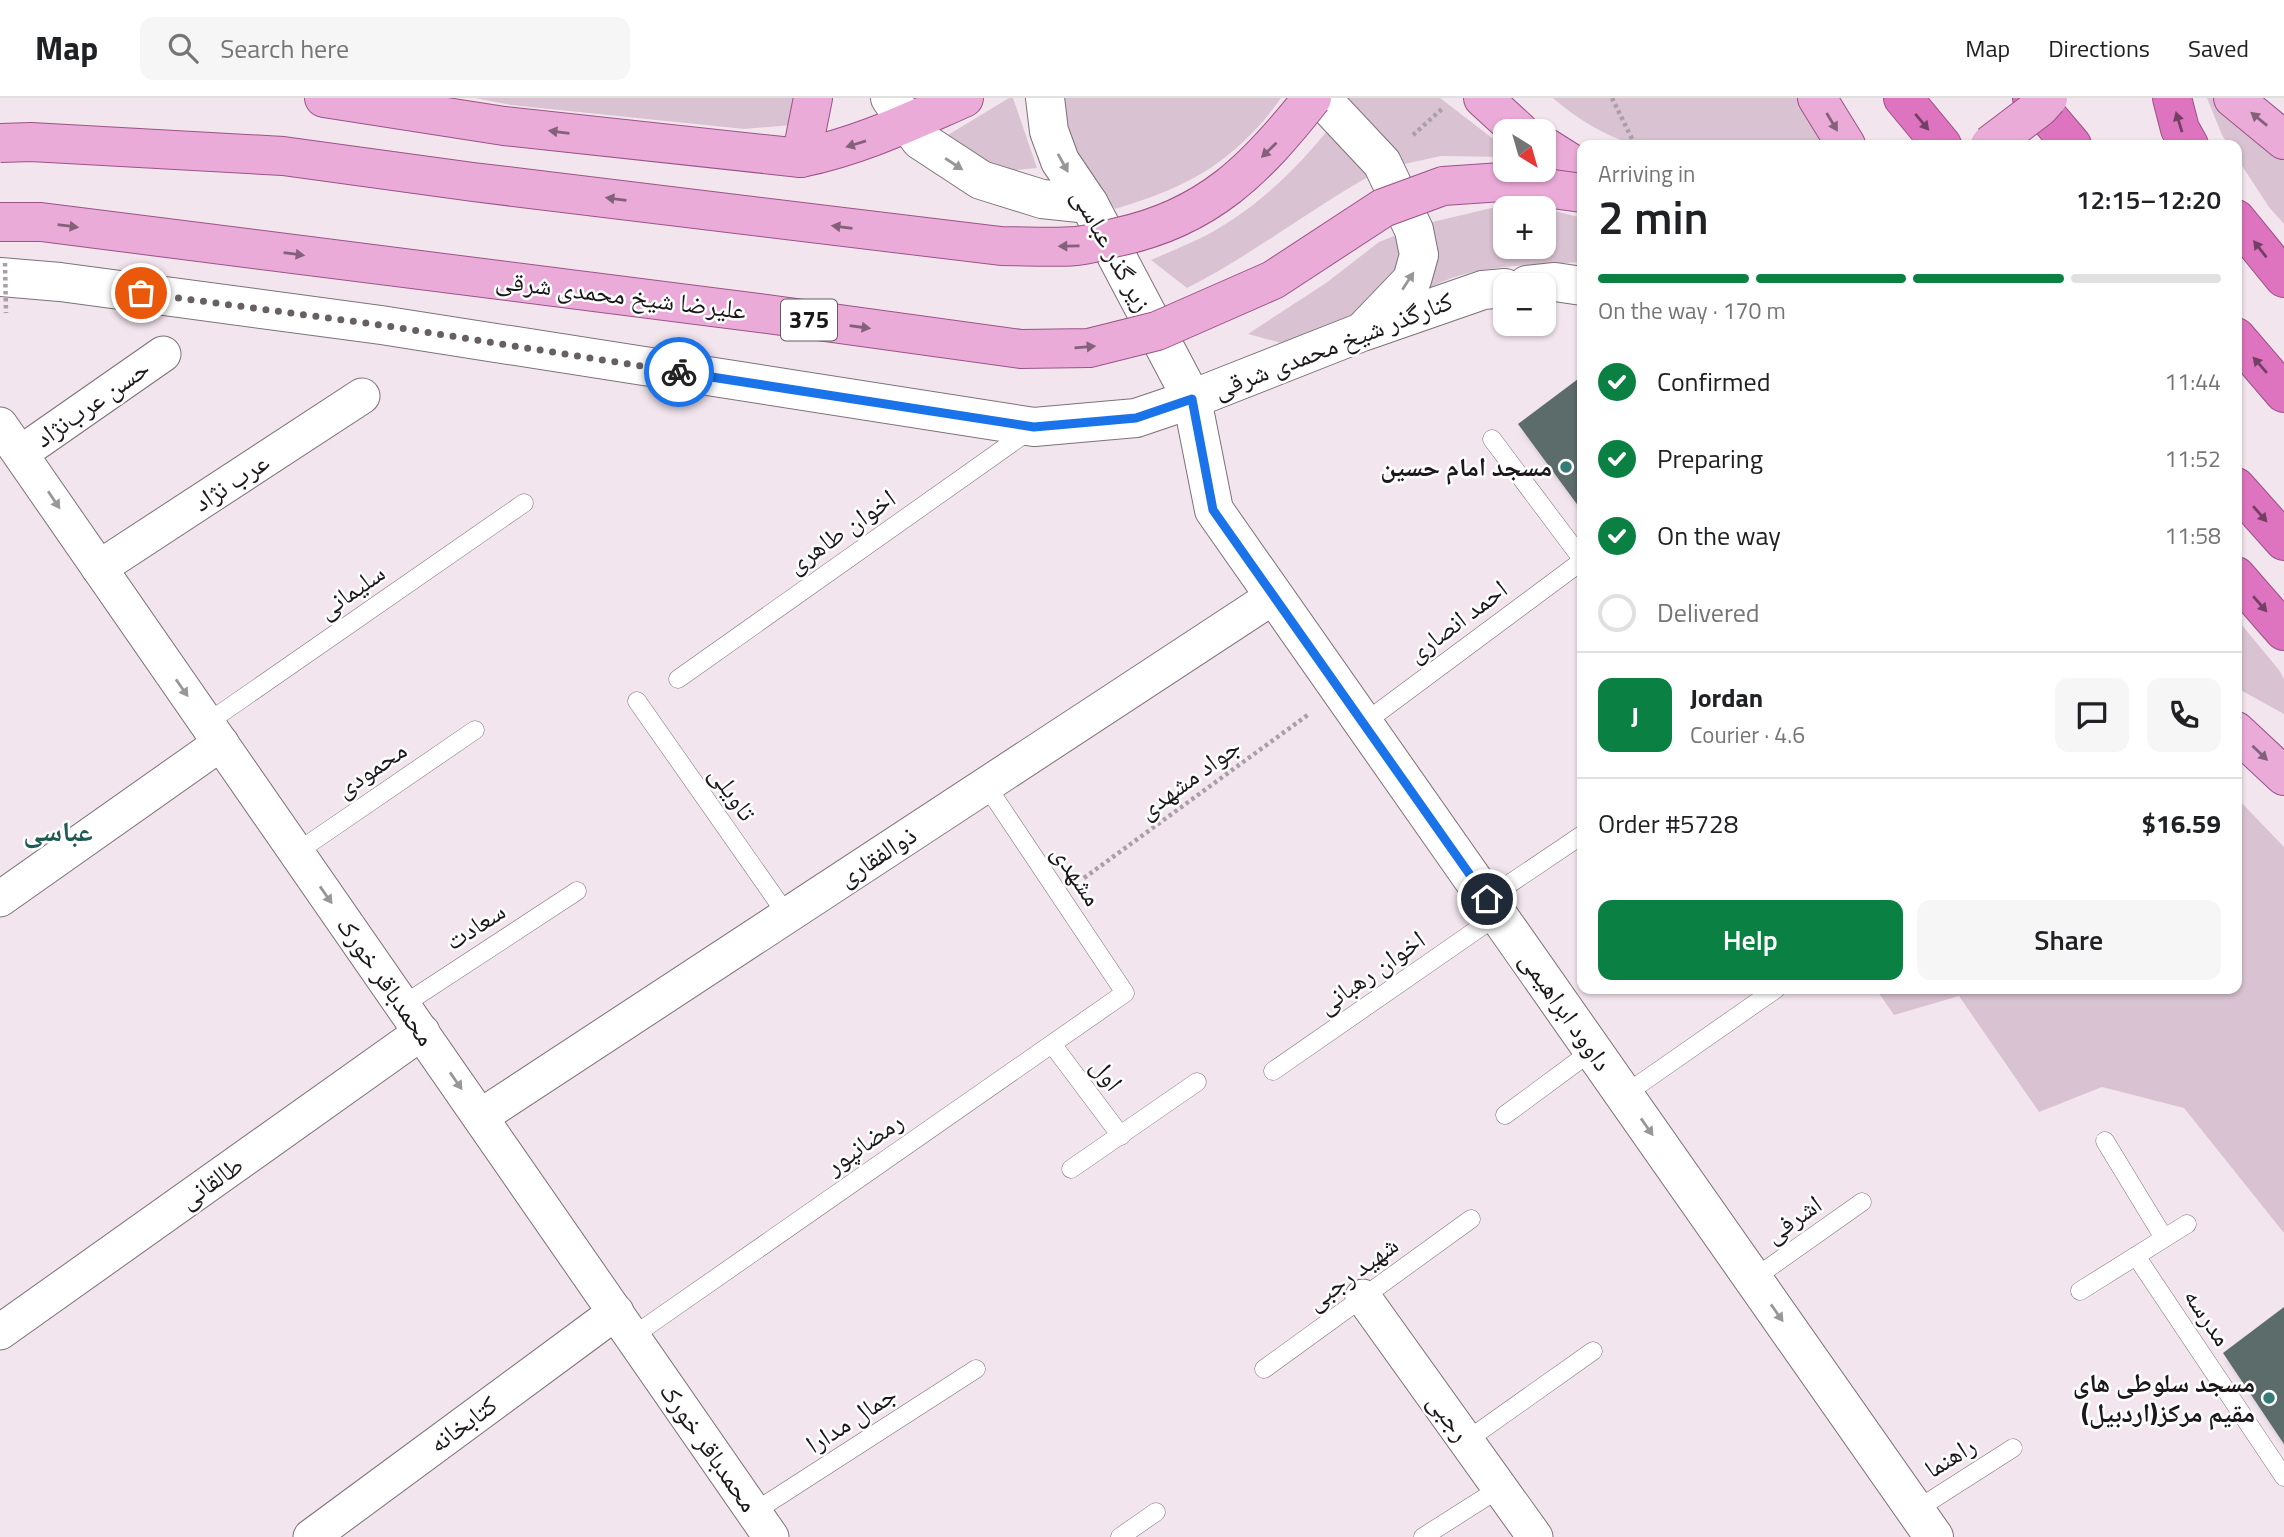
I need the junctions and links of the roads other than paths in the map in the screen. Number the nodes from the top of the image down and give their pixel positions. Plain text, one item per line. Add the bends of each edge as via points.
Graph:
1 (324, 98) edge
2 (813, 98) edge
3 (964, 98) edge
4 (1045, 98) edge
5 (1312, 98) edge
6 (1321, 98) edge
7 (1483, 98) edge
8 (1817, 98) edge
9 (1903, 98) edge
10 (2032, 98) edge
11 (2048, 98) edge
12 (2172, 98) edge
13 (2233, 98) edge
14 (899, 111) edge
15 (1505, 119) edge
16 (1843, 140) edge
17 (1938, 140) edge
18 (1997, 140) edge
19 (2069, 140) edge
20 (2186, 140) edge
21 (2284, 140) edge
22 (0, 143) edge
23 (1556, 154) edge
24 (801, 158) junction
25 (1577, 167) edge
26 (1577, 192) edge
27 (1089, 204) junction
28 (0, 222) edge
29 (2242, 226) edge
30 (0, 277) edge
31 (2284, 278) edge
32 (1556, 282) edge
33 (1577, 285) edge
34 (1493, 289) edge
35 (1363, 332) junction
36 (2242, 344) edge
37 (163, 354) dead end
38 (2284, 393) edge
39 (362, 397) dead end
40 (1192, 399) junction
41 (1034, 427) junction
42 (1492, 439) dead end
43 (8, 442) edge
44 (2242, 493) edge
45 (524, 503) dead end
46 (2284, 541) edge
47 (1577, 553) edge
48 (1577, 564) edge
49 (99, 568) junction
50 (2242, 583) edge
51 (1274, 596) junction
52 (2284, 631) edge
53 (678, 679) dead end
54 (637, 701) dead end
55 (1364, 723) junction
56 (475, 730) dead end
57 (214, 733) junction
58 (2242, 737) edge
59 (2284, 776) edge
60 (986, 785) junction
61 (1577, 839) edge
62 (297, 852) junction
63 (577, 891) dead end
64 (0, 899) edge
65 (1492, 907) junction
66 (787, 915) junction
67 (1125, 993) joint
68 (1769, 994) edge
69 (412, 1019) junction
70 (1052, 1044) junction
71 (1593, 1049) junction
72 (1273, 1072) dead end
73 (1197, 1083) dead end
74 (1624, 1095) junction
75 (1505, 1115) dead end
76 (480, 1117) junction
77 (1121, 1136) junction
78 (2105, 1142) dead end
79 (1071, 1169) dead end
80 (1862, 1202) dead end
81 (1472, 1219) dead end
82 (2187, 1224) dead end
83 (2164, 1238) junction
84 (2136, 1256) junction
85 (1753, 1279) junction
86 (2080, 1291) dead end
87 (1363, 1297) junction
88 (624, 1324) junction
89 (0, 1332) edge
90 (1593, 1351) dead end
91 (976, 1369) dead end
92 (1264, 1369) dead end
93 (1466, 1441) junction
94 (2013, 1448) dead end
95 (2284, 1476) edge
96 (1500, 1488) junction
97 (1156, 1512) dead end
98 (1925, 1524) edge
99 (763, 1525) edge
100 (311, 1537) edge
101 (1120, 1537) edge
102 (1423, 1537) edge
103 (1535, 1537) edge

24 -> 1 main road via 504,125
2 - 24 main road
3 - 14 main road
4 -> 27 street, زیر گذر عباسی via 1049,131 1060,161
5 -> 22 main road, bridge via 1277,142 1231,186 1186,215 1135,234 1078,246 1001,246 284,156
35 -> 6 street via 1412,280 1419,255 1414,230 1382,163
7 - 15 main road
8 -> 16 main road
9 -> 17 highway
10 - 19 highway
11 - 18 main road, bridge
20 -> 12 highway
21 -> 13 main road
14 -> 24 main road via 875,138
14 -> 27 street via 920,140 981,180 1042,199
23 - 25 main road
28 -> 26 main road, علیرضا شیخ محمدی شرقی / 375, bridge via 41,222 1021,349 1089,348 1157,331 1273,280 1384,208 1443,186 1502,182
27 - 40 street, زیر گذر عباسی
31 -> 29 highway
30 - 41 street, کنارگذر شیخ محمدی شرقی via 381,325
32 - 33 street
34 - 35 street, کنارگذر شیخ محمدی شرقی
35 - 40 street, کنارگذر شیخ محمدی شرقی
38 -> 36 highway
37 - 43 street, حسن عرب‌نژاد
39 - 49 street, عرب نژاد
40 - 41 street, کنارگذر شیخ محمدی شرقی via 1136,418
40 - 51 street, داوود ابراهیمی via 1213,510
41 - 53 lane, اخوان طاهری
42 - 47 lane
43 -> 49 street, محمدباقر خورک
44 -> 46 highway
45 - 57 lane, سلیمانی
48 - 55 lane, احمد انصاری
49 -> 57 street, محمدباقر خورک
50 -> 52 highway
51 - 55 street, داوود ابراهیمی
51 - 60 street, ذوالفقاری
54 - 66 lane, تاویلی
55 - 65 street, داوود ابراهیمی
56 - 62 lane, محمودی
57 - 62 street, محمدباقر خورک
57 - 64 street
58 -> 59 main road
60 - 66 street, ذوالفقاری
60 - 67 lane, مشهدی
61 - 65 lane, اخوان رهبانی
62 -> 69 street, محمدباقر خورک
63 - 69 lane, سعادت
65 - 71 street, داوود ابراهیمی
65 - 72 lane, اخوان رهبانی
66 - 76 street, ذوالفقاری
67 - 70 lane, رمضانپور
68 - 74 lane
69 -> 76 street, محمدباقر خورک
69 - 89 street, طالقانی
70 - 77 lane, اول
70 - 88 lane, رمضانپور
71 - 74 street, داوود ابراهیمی
71 - 75 lane
73 - 77 lane
74 -> 85 street, داوود ابراهیمی
76 - 88 street, محمدباقر خورک
77 - 79 lane
78 - 83 lane
80 - 85 lane, اشرفی
81 - 87 lane, شهید رجبی
82 - 83 lane
83 - 84 lane
84 - 86 lane
84 - 95 lane, مدرسه
85 -> 98 street, داوود ابراهیمی
87 - 92 lane, شهید رجبی
87 - 93 street, رجبی
88 - 99 street, محمدباقر خورک
88 - 100 street, کتابخانه
90 - 93 lane
91 - 99 lane, جمال مدارا
93 - 96 street, رجبی
94 - 98 lane, راهنما
96 - 102 lane
96 - 103 street, رجبی
97 - 101 lane

